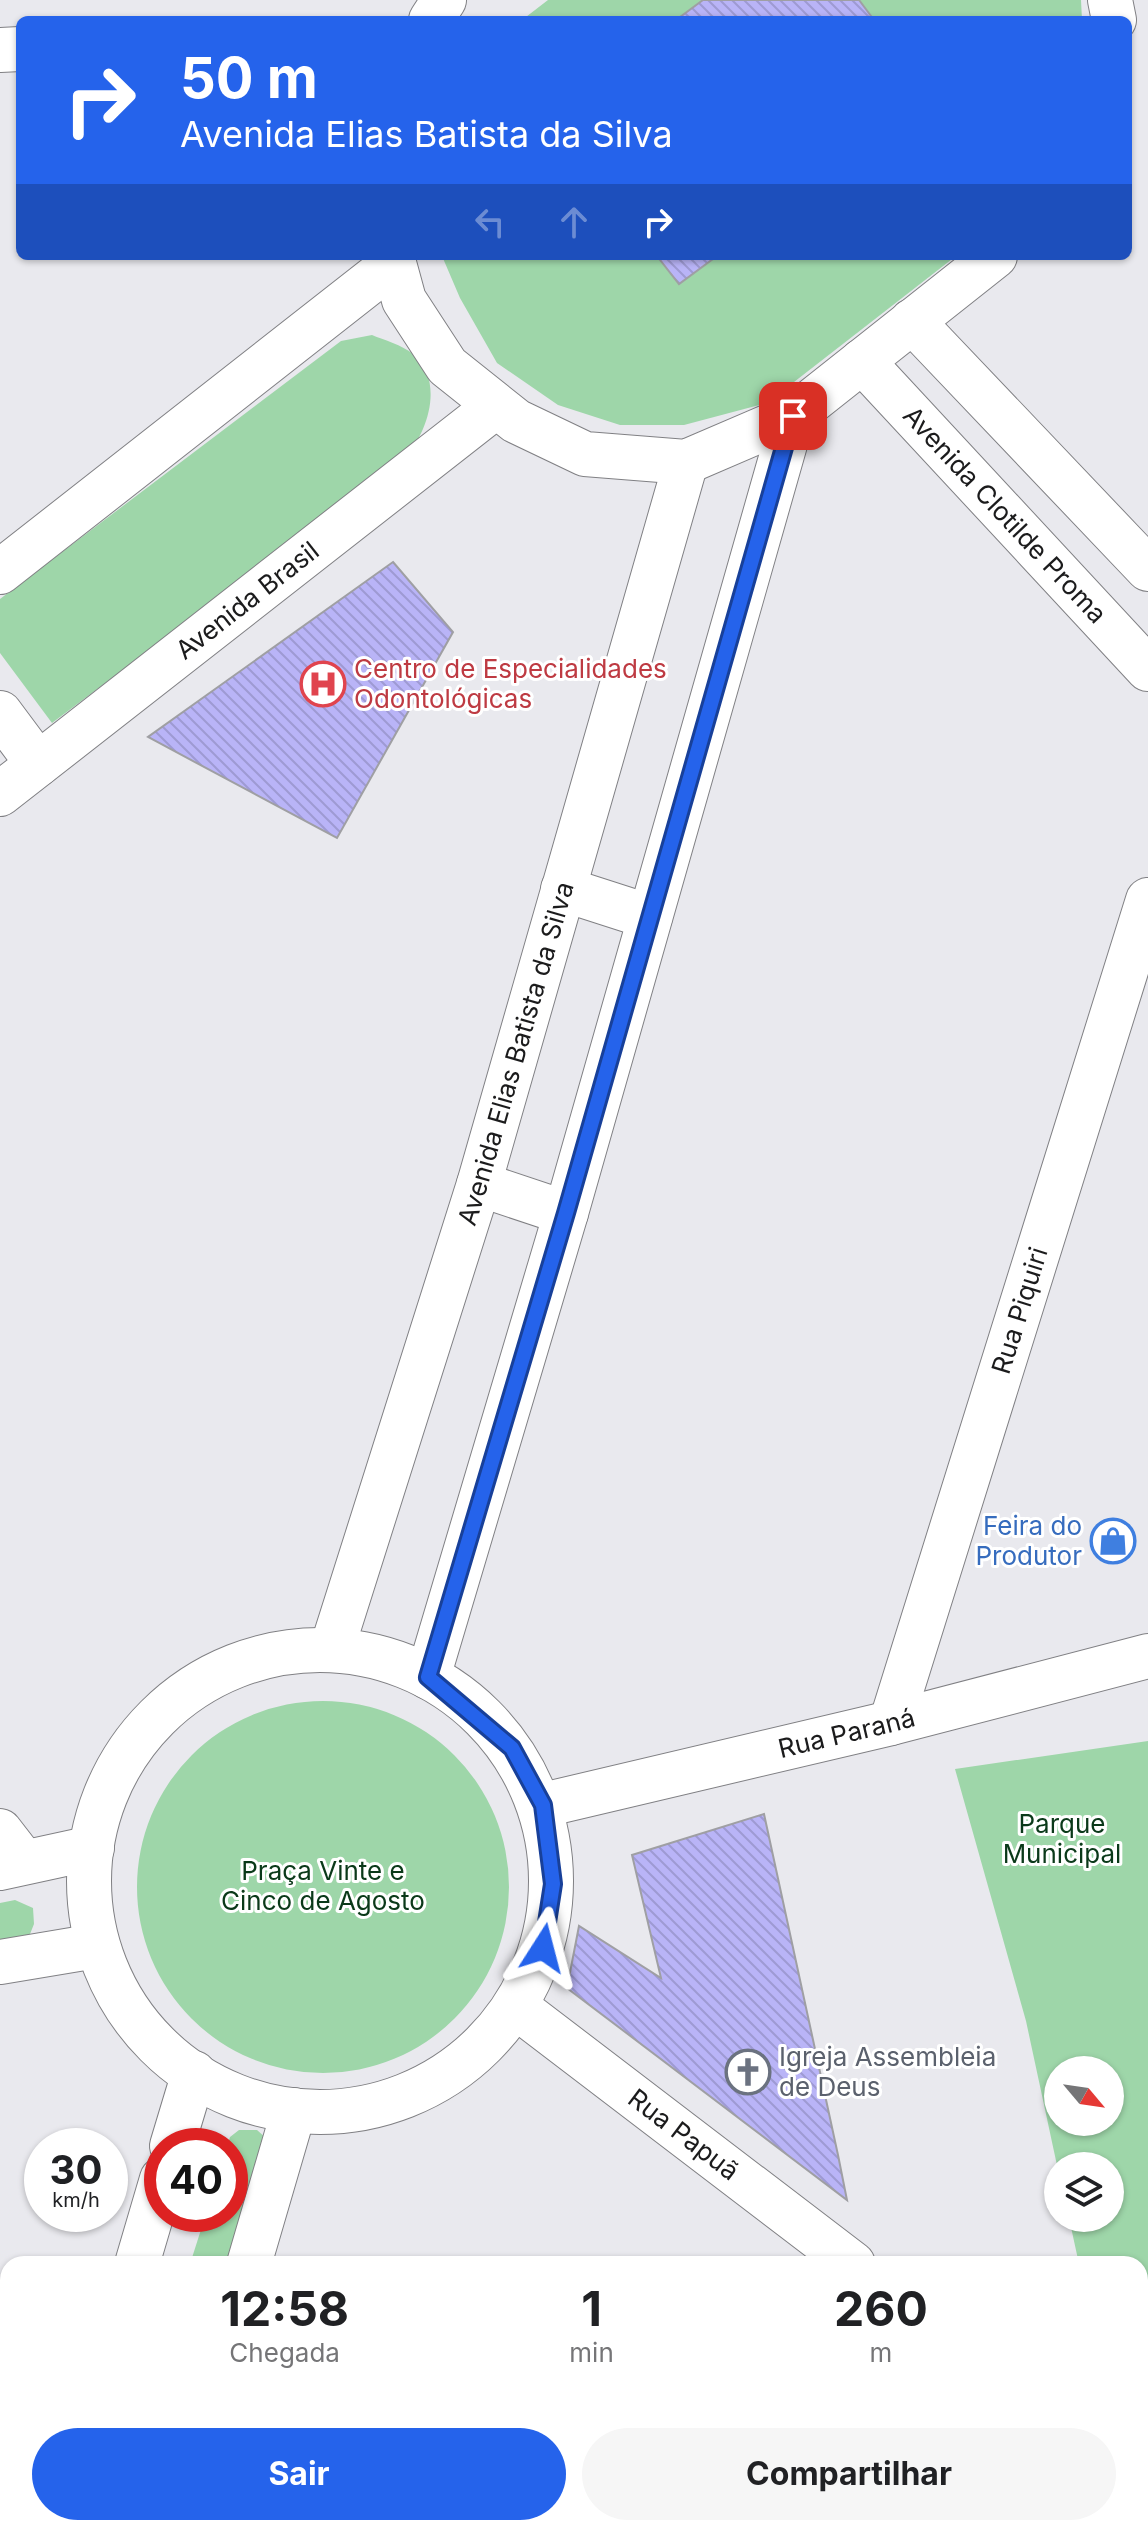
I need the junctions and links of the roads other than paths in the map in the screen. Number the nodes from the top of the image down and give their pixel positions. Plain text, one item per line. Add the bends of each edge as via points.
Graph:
1 (393, 260) edge
2 (990, 260) edge
3 (912, 321) junction
4 (862, 361) junction
5 (496, 406) junction
6 (793, 416) junction
7 (686, 462) junction
8 (1148, 569) edge
9 (0, 572) edge
10 (1148, 669) edge
11 (0, 713) edge
12 (38, 764) junction
13 (0, 794) edge
14 (563, 889) junction
15 (1148, 900) edge
16 (650, 917) junction
17 (479, 1184) junction
18 (566, 1213) junction
19 (334, 1642) junction
20 (1148, 1656) edge
21 (428, 1677) junction
22 (891, 1723) junction
23 (543, 1805) junction
24 (92, 1848) junction
25 (8, 1854) edge
26 (90, 1947) junction
27 (0, 1962) edge
28 (515, 2006) junction
29 (194, 2073) junction
30 (294, 2110) junction
31 (177, 2128) edge
32 (146, 2232) edge
33 (812, 2251) edge
34 (139, 2256) edge
35 (251, 2256) edge

1 - 5 street via 404,300 447,366
1 - 9 street
2 - 3 street
3 - 4 street
3 - 8 street
4 - 6 street
4 - 10 street, Avenida Clotilde Proma
5 - 7 street via 585,454
5 - 12 street, Avenida Brasil
6 - 7 street
6 - 16 street
7 - 14 street, Avenida Elias Batista da Silva
11 - 12 street
12 - 13 street, Avenida Brasil
14 - 16 street
14 - 17 street, Avenida Elias Batista da Silva
15 - 22 street, Rua Piquiri
16 - 18 street
17 - 18 street
17 - 19 street, Avenida Elias Batista da Silva
18 - 21 street
19 - 21 street
19 - 24 street via 234,1667 179,1699 135,1745 105,1801
20 - 22 street, Rua Paraná
21 - 23 street via 512,1748
22 - 23 street, Rua Paraná
23 - 28 street via 553,1884 543,1948
24 - 25 street
24 - 26 street via 84,1909
26 - 27 street
26 - 29 street via 147,2033
28 - 30 street via 475,2053 424,2088 366,2108
28 - 33 street, Rua Papuã
29 - 30 street via 260,2104
29 - 31 street
30 - 35 street
32 - 34 street

